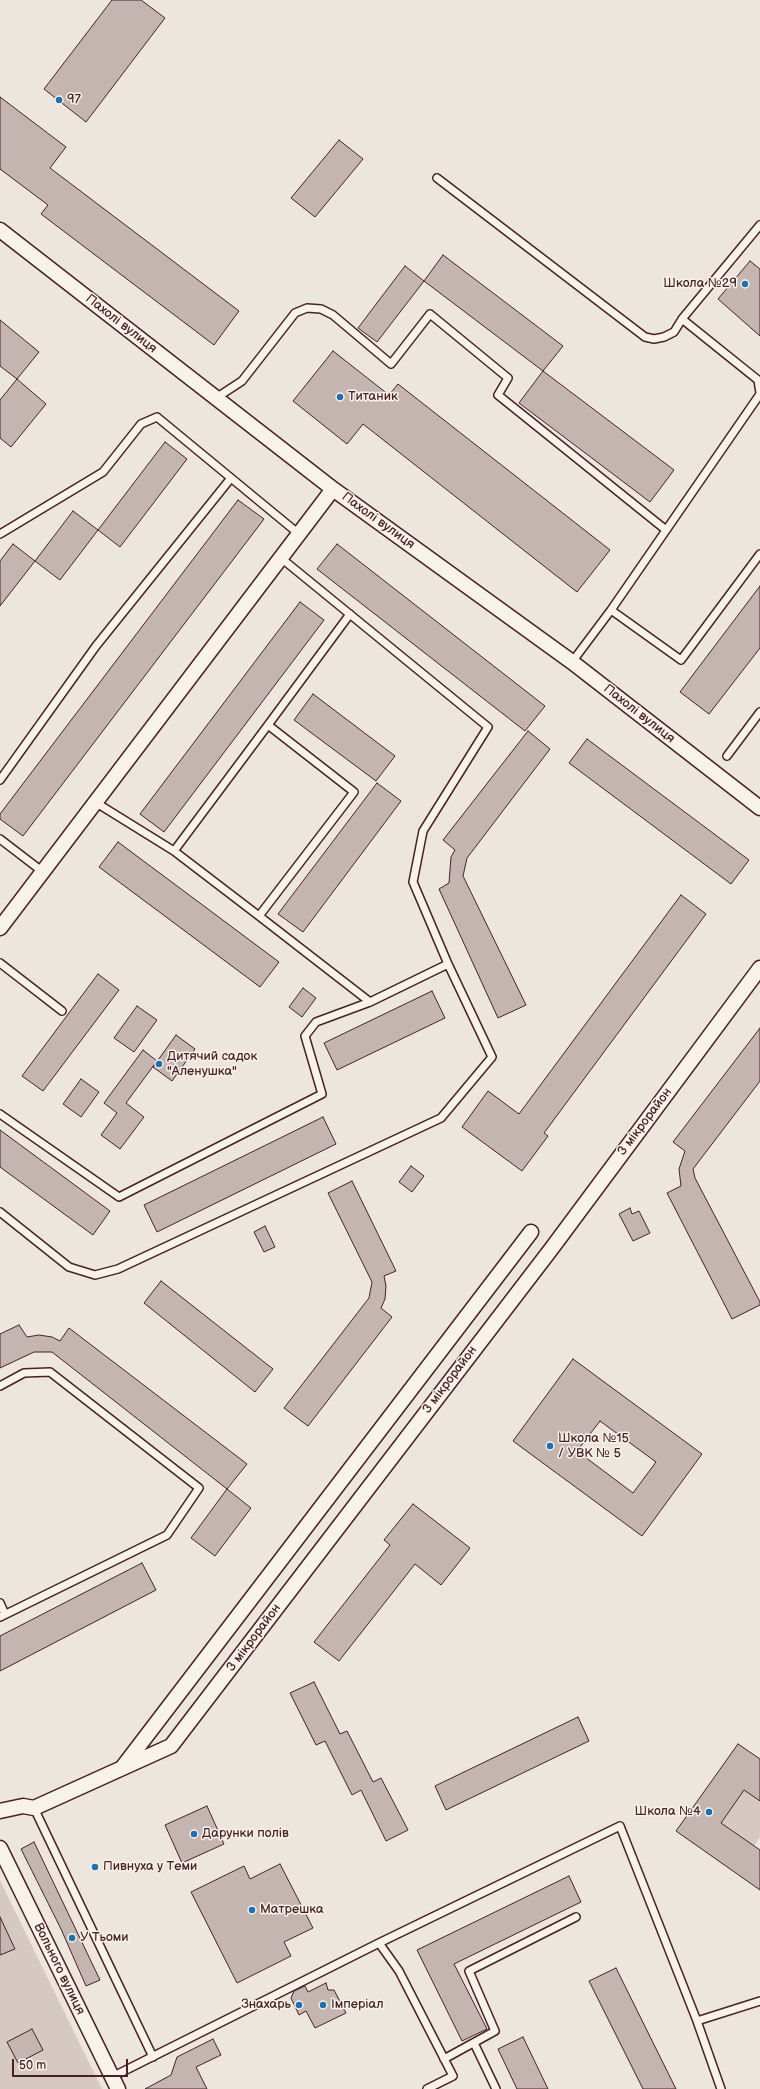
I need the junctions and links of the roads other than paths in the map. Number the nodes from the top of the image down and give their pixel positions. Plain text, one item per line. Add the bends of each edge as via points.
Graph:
1 (437, 178) dead end
2 (760, 225) edge
3 (0, 230) edge
4 (682, 319) junction
5 (760, 394) edge
6 (216, 398) junction
7 (231, 478) junction
8 (333, 489) junction
9 (666, 530) junction
10 (0, 534) edge
11 (299, 534) junction
12 (760, 554) edge
13 (281, 558) junction
14 (611, 610) junction
15 (350, 614) junction
16 (572, 662) junction
17 (760, 712) edge
18 (268, 725) junction
19 (727, 756) dead end
20 (0, 780) edge
21 (95, 802) junction
22 (760, 808) edge
23 (0, 839) edge
24 (174, 851) junction
25 (43, 872) junction
26 (259, 916) junction
27 (0, 928) edge
28 (0, 963) edge
29 (448, 964) junction
30 (760, 968) edge
31 (370, 1002) junction
32 (62, 1011) dead end
33 (0, 1114) edge
34 (0, 1212) edge
35 (531, 1232) dead end
36 (0, 1386) edge
37 (0, 1603) edge
38 (2, 1615) edge
39 (121, 1770) junction
40 (34, 1808) junction
41 (0, 1811) edge
42 (0, 1848) edge
43 (576, 1917) dead end
44 (379, 1943) junction
45 (760, 2002) edge
46 (697, 2021) junction
47 (474, 2043) junction
48 (153, 2057) junction
49 (444, 2059) junction
50 (115, 2083) edge
51 (427, 2089) edge
52 (496, 2089) edge
53 (721, 2089) edge

1 - 4 lane via 645,338 664,337 674,332
2 - 4 lane
3 - 6 street, Пахолі вулиця
4 - 5 lane via 758,380
5 - 9 lane
6 - 8 street, Пахолі вулиця
6 - 9 lane via 242,382 295,313 307,308 321,309 333,316 391,364 430,314 508,378 498,395
7 - 10 lane via 157,417 141,424 103,472
7 - 11 lane
7 - 20 lane via 96,646
8 - 11 street
8 - 16 street, Пахолі вулиця
9 - 14 lane
11 - 13 street
12 - 14 lane via 681,660
13 - 15 lane
13 - 21 street
14 - 16 lane
15 - 18 lane
15 - 29 lane via 488,727 423,831 413,882
16 - 22 street, Пахолі вулиця
17 - 19 lane
18 - 24 lane
18 - 26 lane via 354,792
21 - 24 lane
21 - 25 street
23 - 25 lane
24 - 26 lane
25 - 27 street
26 - 31 lane
28 - 32 lane
29 - 31 lane
29 - 34 lane via 492,1057 441,1118 118,1269 95,1275 69,1267
30 - 39 street, 3 мікрорайон via 547,1254 171,1746
31 - 33 lane via 316,1022 305,1036 322,1094 119,1197
35 - 39 street, 3 мікрорайон
36 - 38 lane via 24,1373 50,1372 199,1488 167,1534
37 - 38 lane
39 - 40 street, 3 мікрорайон
40 - 41 street, 3 мікрорайон via 23,1806
40 - 48 lane
42 - 50 street, Вольного вулиця
43 - 47 lane via 469,1971 495,2031
44 - 46 lane via 620,1826
44 - 48 lane
44 - 49 lane via 399,1971
45 - 46 lane
46 - 53 lane
47 - 49 lane
47 - 52 lane
48 - 50 lane
49 - 51 lane via 453,2076

